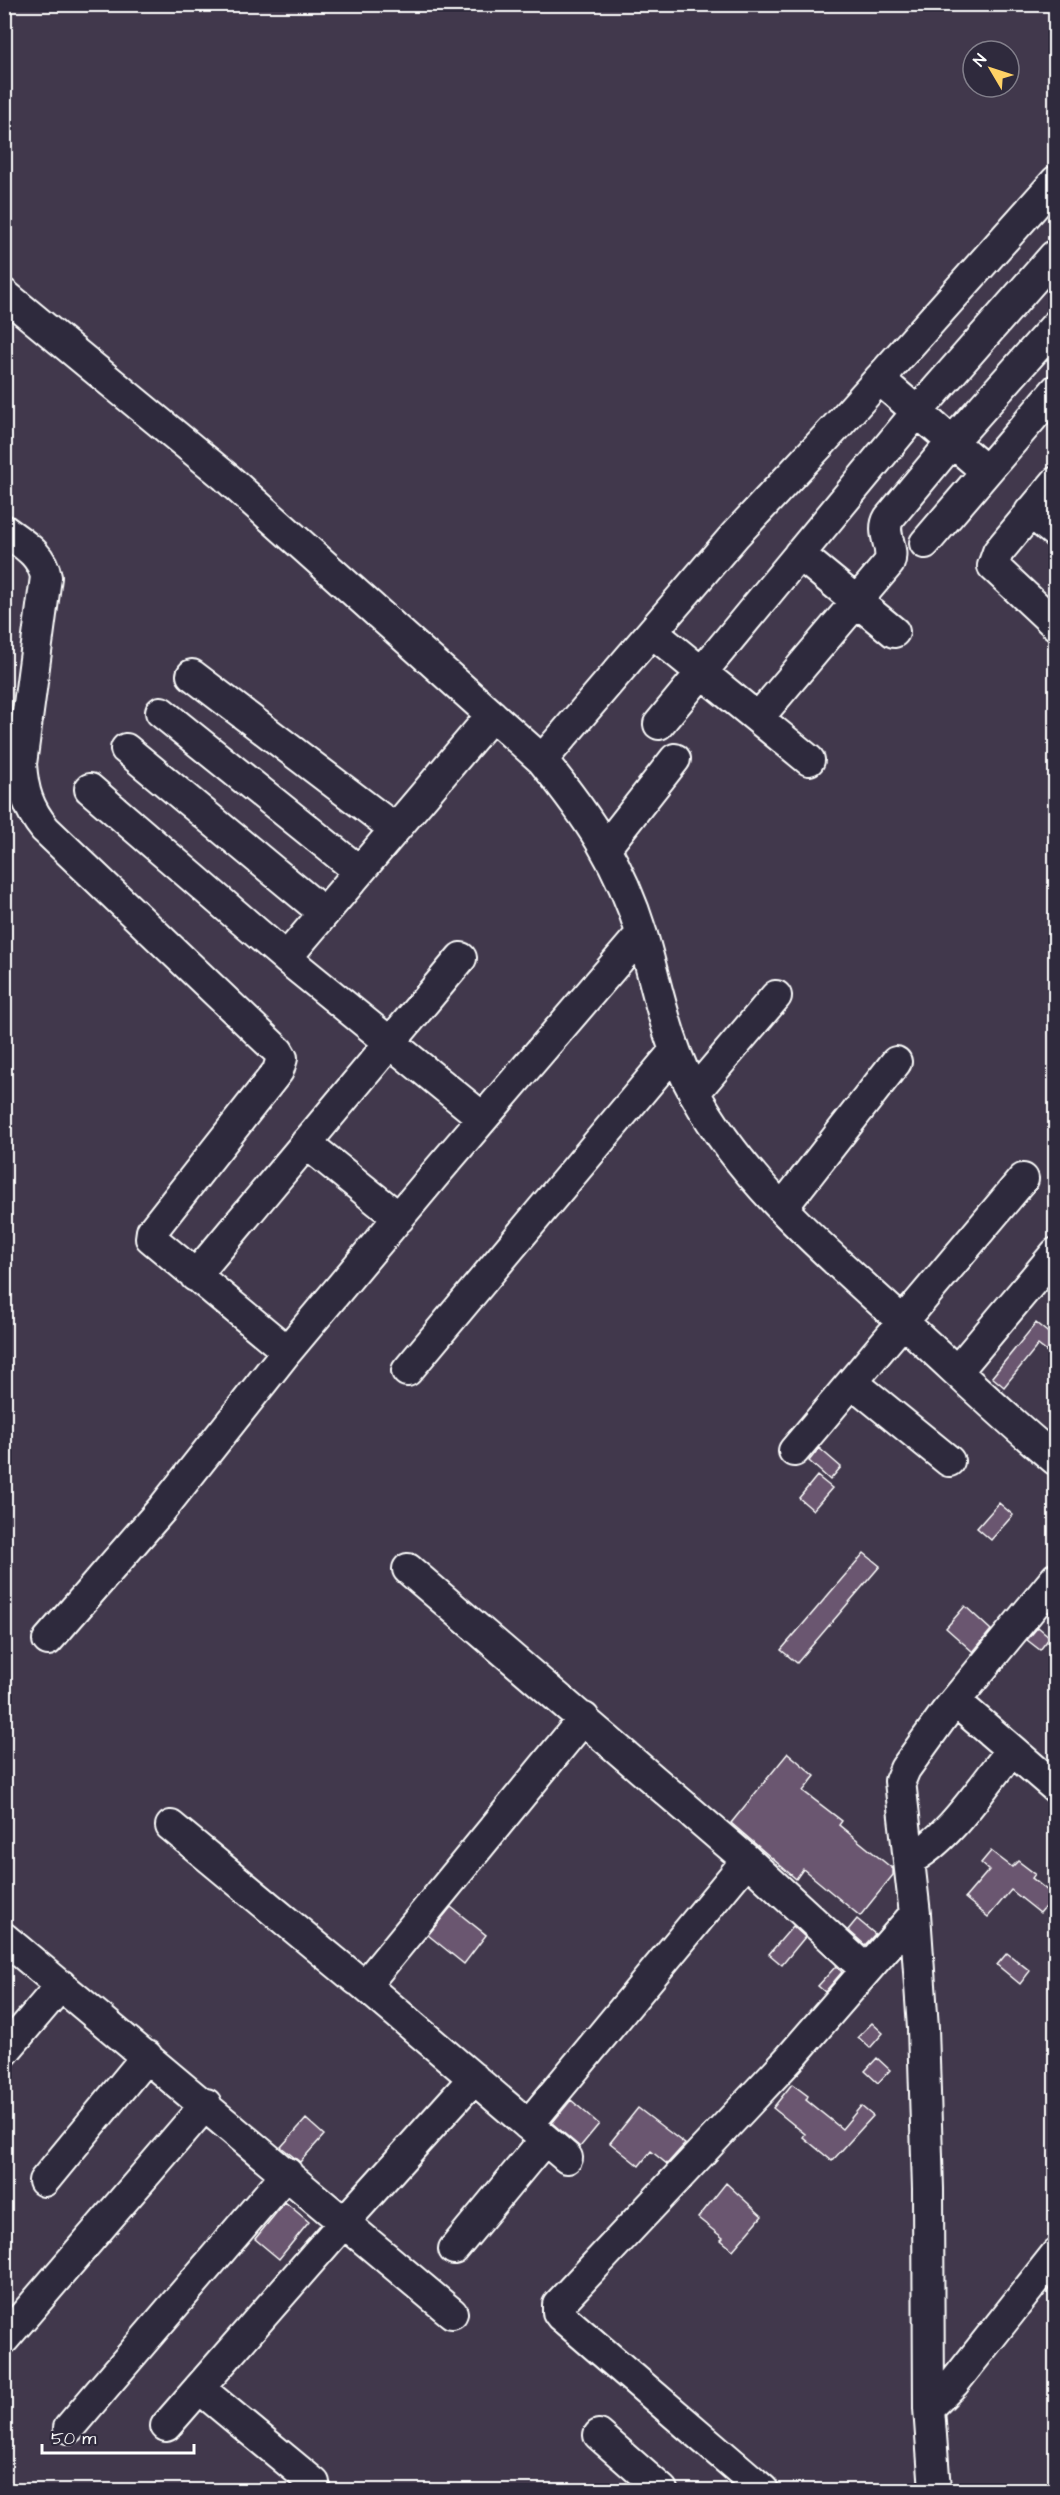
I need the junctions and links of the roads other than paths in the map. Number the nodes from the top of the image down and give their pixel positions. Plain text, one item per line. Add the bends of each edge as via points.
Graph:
1 (1056, 181) edge
2 (1018, 226) junction
3 (1055, 257) edge
4 (4, 294) edge
5 (1056, 325) edge
6 (879, 379) junction
7 (1056, 390) edge
8 (917, 411) junction
9 (952, 441) junction
10 (986, 471) junction
11 (1056, 482) edge
12 (1030, 512) junction
13 (4, 530) edge
14 (1056, 533) edge
15 (925, 543) dead end
16 (799, 554) junction
17 (856, 601) junction
18 (1056, 625) edge
19 (652, 632) junction
20 (894, 632) dead end
21 (701, 673) junction
22 (192, 675) dead end
23 (161, 712) dead end
24 (492, 715) junction
25 (758, 718) junction
26 (658, 724) dead end
27 (126, 749) dead end
28 (675, 759) dead end
29 (542, 760) junction
30 (809, 760) dead end
31 (90, 789) dead end
32 (395, 829) junction
33 (606, 847) junction
34 (359, 871) junction
35 (324, 913) junction
36 (641, 934) junction
37 (286, 958) junction
38 (461, 958) dead end
39 (776, 996) dead end
40 (391, 1042) junction
41 (674, 1052) junction
42 (896, 1062) dead end
43 (694, 1093) junction
44 (483, 1119) junction
45 (306, 1143) junction
46 (1023, 1179) dead end
47 (782, 1208) junction
48 (399, 1218) junction
49 (1056, 1253) edge
50 (195, 1276) junction
51 (903, 1322) junction
52 (287, 1351) junction
53 (407, 1371) dead end
54 (957, 1371) junction
55 (852, 1382) junction
56 (794, 1451) dead end
57 (1054, 1456) edge
58 (949, 1461) dead end
59 (408, 1569) dead end
60 (1056, 1578) edge
61 (48, 1640) dead end
62 (955, 1701) junction
63 (584, 1718) junction
64 (1012, 1750) junction
65 (1056, 1788) edge
66 (171, 1826) dead end
67 (747, 1860) junction
68 (909, 1860) junction
69 (915, 1914) junction
70 (4, 1938) edge
71 (866, 1970) junction
72 (362, 1983) junction
73 (61, 1985) junction
74 (4, 2052) edge
75 (147, 2056) junction
76 (474, 2078) junction
77 (206, 2104) junction
78 (547, 2141) junction
79 (287, 2173) junction
80 (44, 2181) dead end
81 (345, 2221) junction
82 (454, 2249) dead end
83 (1056, 2254) edge
84 (452, 2313) dead end
85 (4, 2339) edge
86 (199, 2388) junction
87 (929, 2408) junction
88 (166, 2426) dead end
89 (69, 2428) dead end
90 (599, 2435) dead end
91 (314, 2483) dead end
92 (662, 2490) edge
93 (763, 2490) edge
94 (935, 2490) edge

1 - 2 street
2 - 3 street
2 - 6 street
3 - 8 street
4 - 24 street via 226,477
5 - 9 street
6 - 8 street
6 - 19 street
7 - 10 street
8 - 9 street
8 - 16 street
9 - 10 street
9 - 17 street via 886,523 890,560
10 - 15 street
11 - 12 street
12 - 14 street
12 - 18 street via 998,552 993,566
13 - 50 street via 37,555 46,577 21,764 23,789 31,811 45,829 282,1058 278,1071 150,1234 153,1241
16 - 17 street
16 - 21 street
17 - 20 street
17 - 25 street
19 - 21 street
19 - 29 street
21 - 25 street
21 - 26 street
22 - 32 street
23 - 34 street
24 - 29 street
24 - 32 street
25 - 30 street
27 - 35 street
28 - 33 street
29 - 33 street
31 - 37 street
32 - 34 street
33 - 36 street
34 - 35 street
35 - 37 street
36 - 41 street
36 - 44 street
37 - 40 street
38 - 40 street
39 - 43 street
40 - 44 street
40 - 45 street
41 - 43 street
41 - 53 street
42 - 47 street
43 - 47 street via 715,1127
44 - 48 street
45 - 48 street
45 - 50 street
46 - 51 street
47 - 51 street
48 - 52 street
49 - 54 street
50 - 52 street
51 - 54 street
51 - 55 street
52 - 61 street via 162,1509
54 - 57 street
55 - 56 street
55 - 58 street
59 - 63 street
60 - 62 street
62 - 64 street
62 - 68 street via 900,1780
63 - 67 street
63 - 72 street via 371,1981
64 - 65 street
64 - 68 street via 949,1827
66 - 72 street
67 - 71 street
67 - 78 street
68 - 69 street
69 - 71 street
69 - 87 street via 923,2028
70 - 73 street
71 - 93 street via 790,2058 558,2305 561,2316
72 - 76 street
73 - 74 street
73 - 75 street
75 - 77 street
75 - 80 street
76 - 78 street
76 - 81 street
77 - 79 street
77 - 85 street
78 - 82 street
79 - 81 street
79 - 89 street
81 - 84 street
81 - 86 street
83 - 87 street via 954,2383
86 - 88 street
86 - 91 street
87 - 94 street
90 - 92 street

